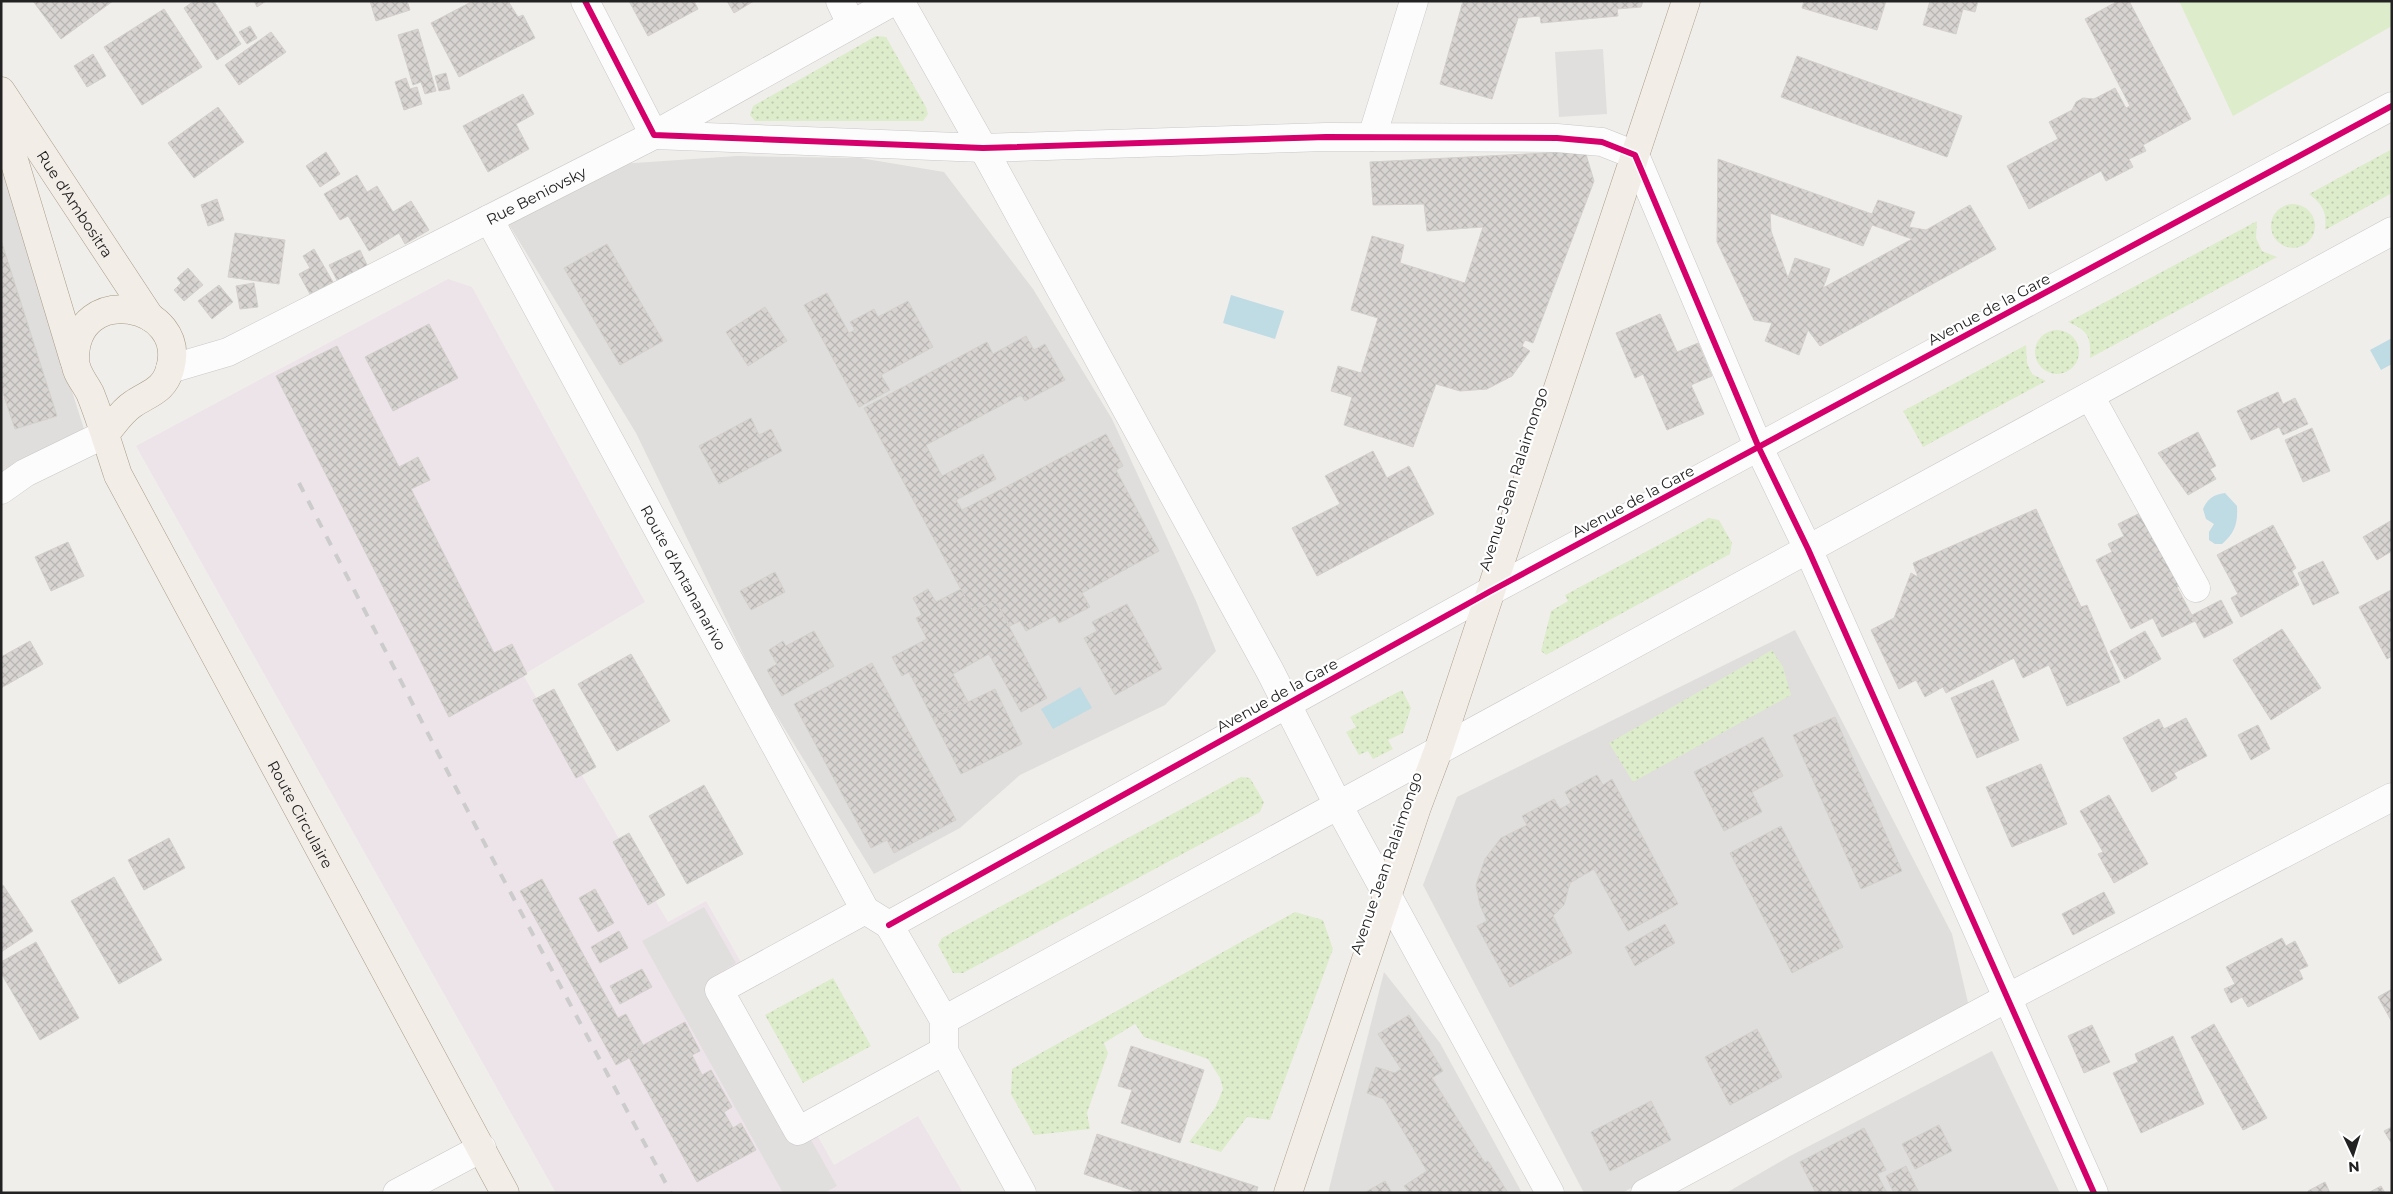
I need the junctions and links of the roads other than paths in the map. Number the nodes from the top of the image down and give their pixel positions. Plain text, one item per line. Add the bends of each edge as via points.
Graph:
1 (585, 1) edge
2 (894, 1) edge
3 (900, 1) edge
4 (1414, 1) edge
5 (1686, 1) edge
6 (845, 13) edge
7 (1, 92) edge
8 (2392, 106) edge
9 (1, 117) edge
10 (654, 135) junction
11 (1372, 137) junction
12 (983, 148) junction
13 (1635, 155) junction
14 (489, 219) junction
15 (2392, 231) edge
16 (150, 316) junction
17 (75, 360) junction
18 (170, 369) junction
19 (89, 391) junction
20 (2090, 396) junction
21 (132, 404) junction
22 (105, 434) junction
23 (1759, 448) junction
24 (1, 490) edge
25 (1808, 549) junction
26 (2196, 588) dead end
27 (1489, 592) junction
28 (1286, 703) junction
29 (1438, 751) junction
30 (2392, 797) edge
31 (1338, 806) junction
32 (1387, 897) junction
33 (865, 910) junction
34 (889, 925) junction
35 (2007, 998) junction
36 (944, 1020) junction
37 (944, 1050) junction
38 (482, 1148) junction
39 (397, 1193) edge
40 (505, 1193) edge
41 (1022, 1193) edge
42 (1288, 1193) edge
43 (1550, 1193) edge
44 (1645, 1193) edge
45 (2094, 1193) edge

1 - 10 street
2 - 6 street, Rue Beniovsky
3 - 12 street
4 - 11 street
5 - 13 main road, Avenue Jean Ralaimongo
6 - 10 street, Rue Beniovsky
7 - 16 main road, Rue d'Ambositra
8 - 23 street, Avenue de la Gare
9 - 17 main road, Rue d'Ambositra
10 - 12 street
10 - 14 street, Rue Beniovsky
11 - 12 street
11 - 13 street via 1557,138 1602,142
12 - 28 street
13 - 23 street
13 - 27 main road, Avenue Jean Ralaimongo
14 - 18 street, Rue Beniovsky via 228,352
14 - 33 street, Route d'Antananarivo
15 - 20 street
16 - 17 main road via 130,308 116,309 90,321 77,339
16 - 18 main road via 164,331 171,349
17 - 19 main road via 79,377
18 - 21 main road via 156,392
19 - 21 main road via 109,403
19 - 22 main road, Route Circulaire
20 - 25 street
20 - 26 street
21 - 22 main road
22 - 24 street via 25,473
22 - 38 main road, Route Circulaire via 118,476
23 - 25 street
23 - 27 street, Avenue de la Gare
25 - 29 street
25 - 35 street
27 - 28 street, Avenue de la Gare
27 - 29 main road, Avenue Jean Ralaimongo
28 - 31 street
28 - 34 street, Avenue de la Gare
29 - 31 street
29 - 32 main road, Avenue Jean Ralaimongo
30 - 35 street
31 - 32 street
31 - 36 street
32 - 42 main road, Avenue Jean Ralaimongo
32 - 43 street
33 - 34 street, Route d'Antananarivo
33 - 37 street via 719,990 798,1131
34 - 36 street
35 - 44 street
35 - 45 street
36 - 37 street
37 - 41 street
38 - 39 street
38 - 40 main road, Route Circulaire

